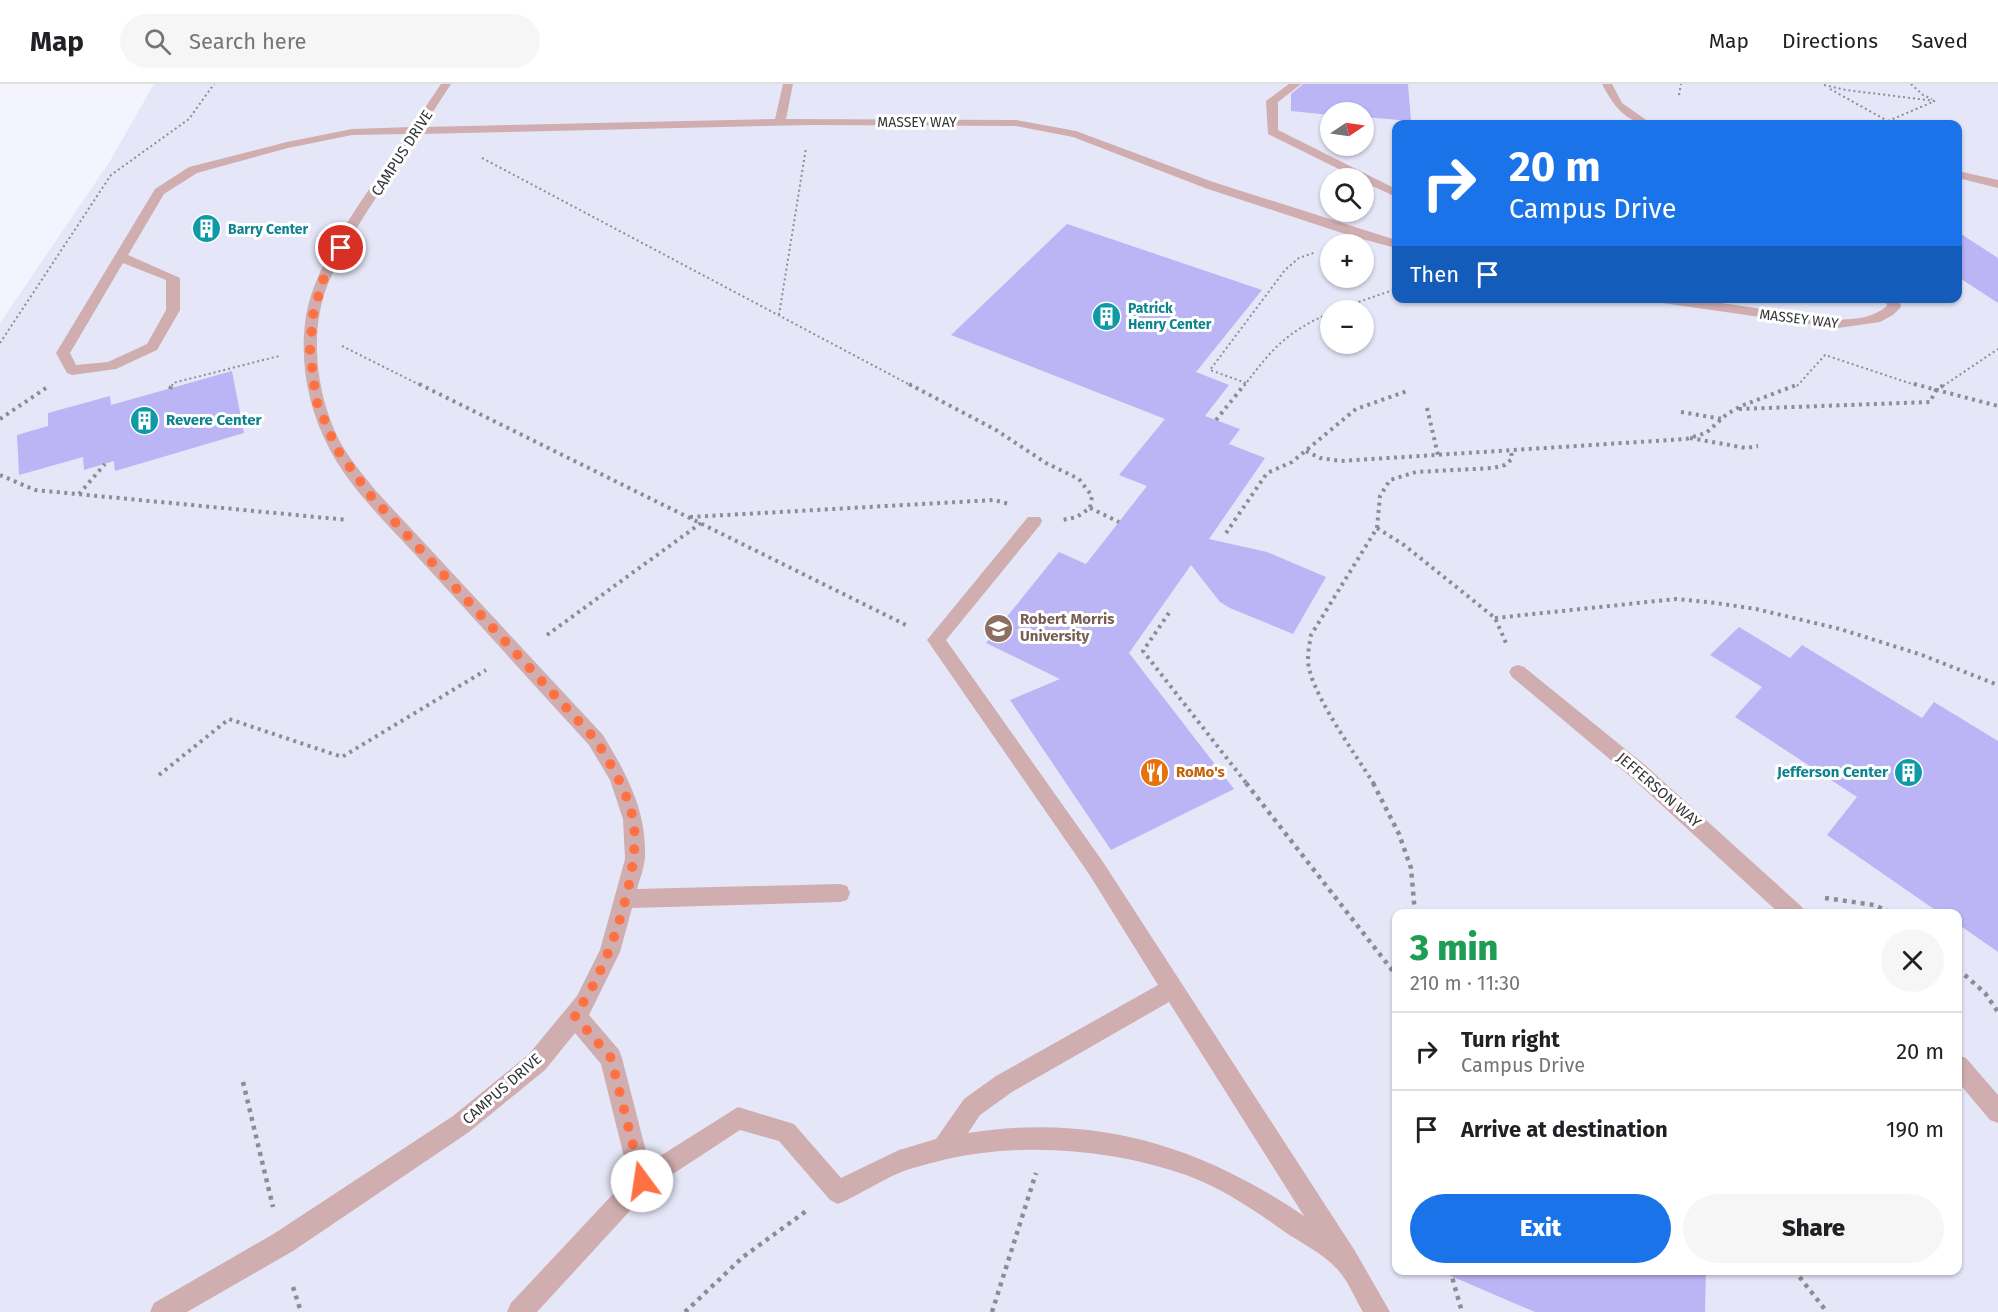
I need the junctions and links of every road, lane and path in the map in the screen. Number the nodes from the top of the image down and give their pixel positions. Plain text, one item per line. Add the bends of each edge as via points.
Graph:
1 (214, 84) edge
2 (446, 84) edge
3 (788, 84) edge
4 (1296, 84) edge
5 (1607, 84) edge
6 (1681, 84) edge
7 (1911, 84) edge
8 (1679, 95) dead end
9 (1935, 101) junction
10 (1641, 120) edge
11 (1885, 120) edge
12 (1889, 120) edge
13 (780, 123) junction
14 (417, 130) junction
15 (807, 145) dead end
16 (481, 157) dead end
17 (1962, 176) edge
18 (1998, 184) edge
19 (1392, 191) edge
20 (1392, 243) edge
21 (1320, 250) edge
22 (121, 257) junction
23 (1392, 291) edge
24 (1366, 300) edge
25 (1690, 303) edge
26 (1893, 303) edge
27 (779, 315) junction
28 (1320, 317) edge
29 (0, 343) edge
30 (339, 344) dead end
31 (1998, 349) edge
32 (282, 356) dead end
33 (72, 370) junction
34 (1246, 383) junction
35 (170, 389) dead end
36 (1936, 390) junction
37 (1407, 391) dead end
38 (1998, 406) edge
39 (1427, 408) dead end
40 (1735, 410) junction
41 (1681, 412) dead end
42 (0, 419) edge
43 (1723, 419) junction
44 (1216, 420) dead end
45 (1689, 438) junction
46 (1758, 446) dead end
47 (1511, 450) junction
48 (1306, 451) junction
49 (1438, 455) junction
50 (105, 464) dead end
51 (0, 475) edge
52 (78, 495) junction
53 (1090, 508) junction
54 (690, 517) junction
55 (352, 520) dead end
56 (1034, 521) junction
57 (1119, 522) dead end
58 (701, 523) junction
59 (1377, 528) junction
60 (1226, 533) dead end
61 (1169, 613) dead end
62 (1495, 618) junction
63 (547, 635) dead end
64 (936, 640) junction
65 (486, 670) dead end
66 (1518, 672) joint
67 (1998, 685) edge
68 (159, 775) dead end
69 (840, 893) dead end
70 (1815, 896) dead end
71 (624, 899) junction
72 (1415, 909) edge
73 (1790, 909) edge
74 (1883, 909) edge
75 (1392, 970) edge
76 (1962, 973) edge
77 (1173, 988) junction
78 (1998, 1012) edge
79 (574, 1015) junction
80 (1962, 1071) edge
81 (243, 1082) dead end
82 (1998, 1112) edge
83 (1046, 1140) junction
84 (943, 1149) junction
85 (642, 1181) junction
86 (838, 1192) junction
87 (273, 1207) dead end
88 (1346, 1260) junction
89 (1451, 1275) edge
90 (1798, 1275) edge
91 (293, 1287) dead end
92 (163, 1312) edge
93 (301, 1312) edge
94 (520, 1312) edge
95 (685, 1312) edge
96 (992, 1312) edge
97 (1377, 1312) edge
98 (1462, 1312) edge
99 (1827, 1312) edge

1 - 29 path via 189,119 111,174
2 - 14 lane, CAMPUS DRIVE
3 - 13 lane
4 - 19 lane via 1272,101 1272,132
5 - 10 lane via 1618,105
6 - 8 path
7 - 9 path
9 - 11 path via 1824,85
9 - 12 path
13 - 14 lane, MASSEY WAY
13 - 20 lane, MASSEY WAY via 973,121 1049,128 1076,134 1209,185
14 - 22 lane, MASSEY WAY via 352,132 193,170 159,192
14 - 71 lane, CAMPUS DRIVE via 349,232 323,280 313,315 310,350 316,400 336,448 370,495 596,740 619,778 633,819 635,860
15 - 27 path
16 - 27 path
17 - 18 lane
21 - 34 path via 1299,258 1285,270 1210,370
22 - 33 lane, MASSEY WAY via 63,353
22 - 33 lane via 173,279 173,310 152,347 111,366
23 - 24 path
25 - 26 lane, MASSEY WAY via 1838,324 1862,323 1886,315 1894,308
27 - 53 path via 996,430 1079,479 1092,496
28 - 34 path via 1302,325 1275,346
30 - 54 path
31 - 36 path
32 - 35 path via 173,383
33 - 42 path
34 - 44 path
36 - 38 path
36 - 40 path via 1930,402
36 - 40 path via 1825,355 1797,387
37 - 48 path via 1356,409
39 - 49 path
40 - 43 path
41 - 43 path
43 - 45 path via 1706,433
45 - 46 path via 1746,448
45 - 47 path
47 - 49 path
47 - 59 path via 1512,459 1493,468 1393,477 1379,499
48 - 49 path via 1333,461
48 - 60 path via 1268,473
50 - 52 path
51 - 52 path via 35,490
52 - 55 path
53 - 56 path via 1077,517
53 - 57 path
54 - 56 path via 994,500 1008,503
54 - 58 path
56 - 64 lane
58 - 63 path
58 - 64 path
59 - 62 path
59 - 72 path via 1311,635 1308,660 1317,691 1400,834 1411,868
61 - 75 path via 1143,651
62 - 66 path
62 - 67 path via 1676,599 1702,600 1884,642
64 - 77 lane via 1096,868
65 - 68 path via 342,757 229,719
66 - 73 lane, JEFFERSON WAY via 1638,771
69 - 71 lane
70 - 74 path
71 - 79 lane, CAMPUS DRIVE via 610,952 585,1003
76 - 78 path via 1985,993
77 - 84 lane via 1004,1084 972,1107
77 - 88 lane
79 - 85 lane via 611,1058
79 - 92 lane, CAMPUS DRIVE via 537,1062 461,1124 284,1242
80 - 82 lane
81 - 87 path
83 - 84 lane via 969,1143
83 - 88 lane via 1069,1138 1152,1152 1222,1179
83 - 96 path
84 - 86 lane via 907,1158
85 - 86 lane via 738,1118 786,1132
85 - 94 lane
86 - 95 path via 783,1225
88 - 97 lane
89 - 98 path
90 - 99 path
91 - 93 path

